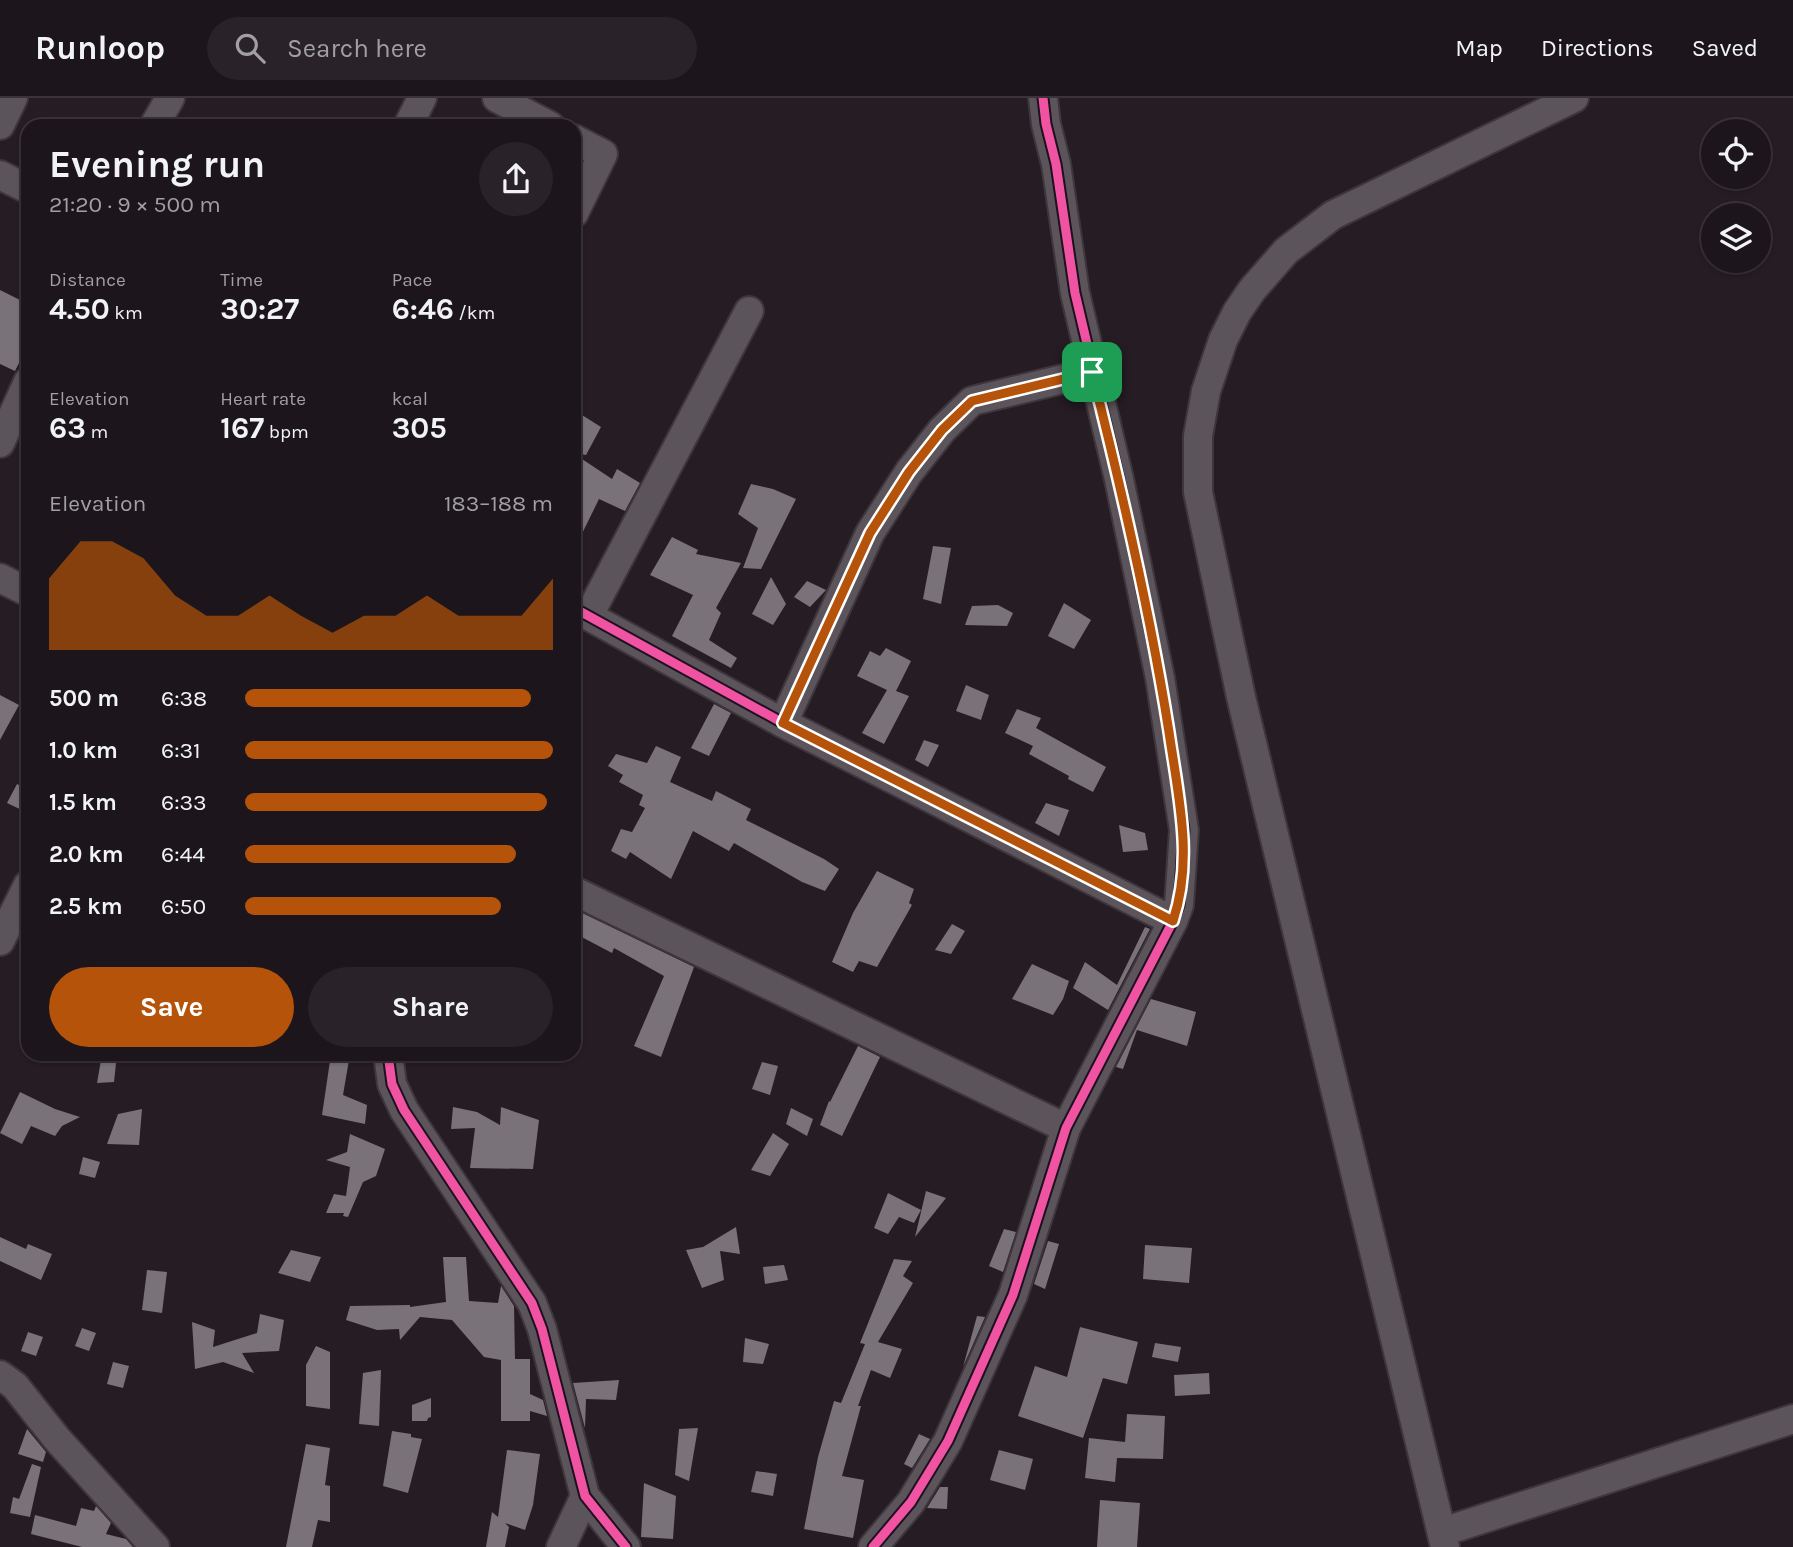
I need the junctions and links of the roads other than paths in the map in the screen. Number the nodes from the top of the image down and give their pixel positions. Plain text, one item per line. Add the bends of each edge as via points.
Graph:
1 (13, 98) edge
2 (170, 98) edge
3 (422, 98) edge
4 (497, 98) edge
5 (1043, 98) edge
6 (1574, 98) edge
7 (158, 119) edge
8 (412, 119) edge
9 (537, 119) edge
10 (0, 125) edge
11 (581, 143) edge
12 (0, 175) edge
13 (21, 186) edge
14 (581, 199) edge
15 (749, 311) dead end
16 (1092, 372) junction
17 (21, 397) edge
18 (0, 443) edge
19 (0, 578) edge
20 (21, 588) edge
21 (581, 612) edge
22 (783, 723) junction
23 (581, 894) edge
24 (21, 899) edge
25 (1173, 921) junction
26 (0, 941) edge
27 (388, 1061) edge
28 (1066, 1128) junction
29 (0, 1375) edge
30 (1793, 1419) edge
31 (585, 1496) junction
32 (1444, 1539) edge
33 (155, 1547) edge
34 (561, 1547) edge
35 (626, 1547) edge
36 (873, 1547) edge

1 - 10 street
2 - 7 street
3 - 8 street
4 - 9 street
5 - 16 street
6 - 32 street via 1333,215 1286,251 1252,290 1223,340 1206,391 1198,436 1198,492 1241,697
11 - 14 street via 603,154
12 - 13 street
15 - 21 street
16 - 22 street via 972,401 942,430 870,533
16 - 25 street via 1160,678 1184,830 1179,905
17 - 18 street
19 - 20 street
21 - 22 street
22 - 25 street
23 - 28 street
24 - 26 street
25 - 28 street
27 - 31 street via 404,1110 531,1303 542,1329
28 - 36 street via 1013,1295 948,1441 911,1502
29 - 33 street via 15,1386
30 - 32 street
31 - 34 street
31 - 35 street

